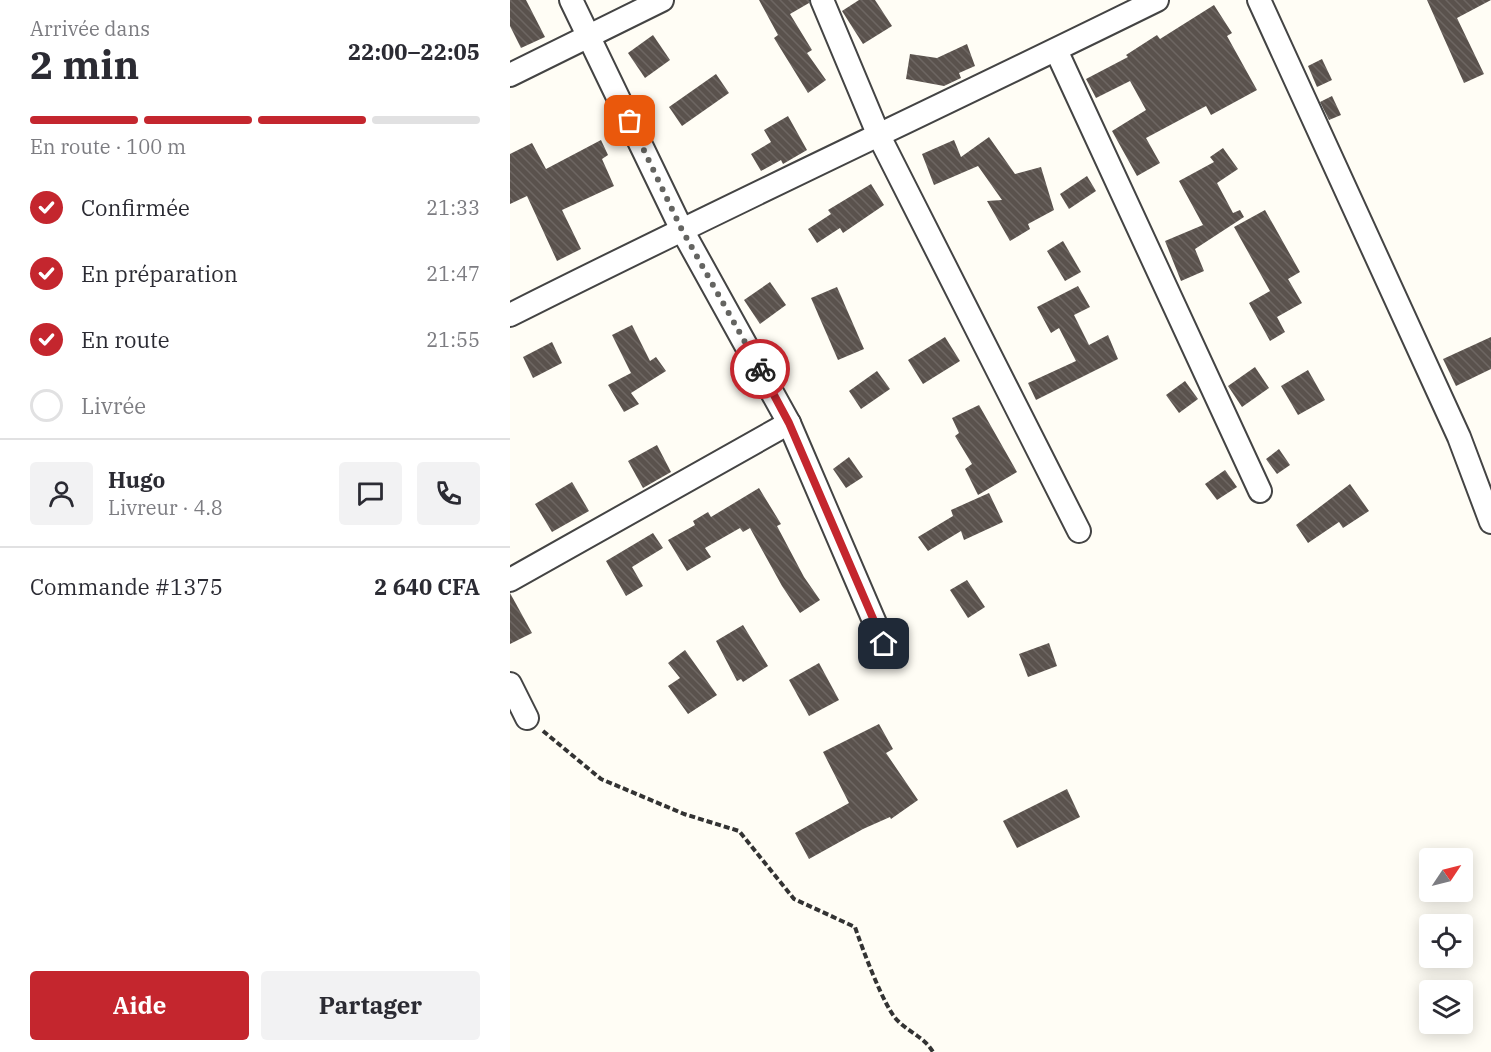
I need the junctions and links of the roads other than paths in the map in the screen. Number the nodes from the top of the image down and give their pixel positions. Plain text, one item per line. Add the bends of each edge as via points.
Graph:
1 (571, 0) edge
2 (662, 0) edge
3 (822, 0) edge
4 (1157, 0) edge
5 (1259, 0) edge
6 (588, 36) junction
7 (1056, 50) junction
8 (510, 75) edge
9 (879, 136) junction
10 (681, 228) junction
11 (510, 315) edge
12 (789, 423) junction
13 (1260, 491) dead end
14 (1491, 522) edge
15 (1079, 531) dead end
16 (510, 580) edge
17 (884, 644) dead end
18 (510, 684) edge
19 (527, 718) road end

1 - 6 street
2 - 6 street
3 - 9 street
4 - 7 street
5 - 14 street via 1459,437
6 - 8 street
6 - 10 street
7 - 9 street
7 - 13 street
9 - 10 street
9 - 15 street
10 - 11 street
10 - 12 street
12 - 16 street
12 - 17 street
18 - 19 street

